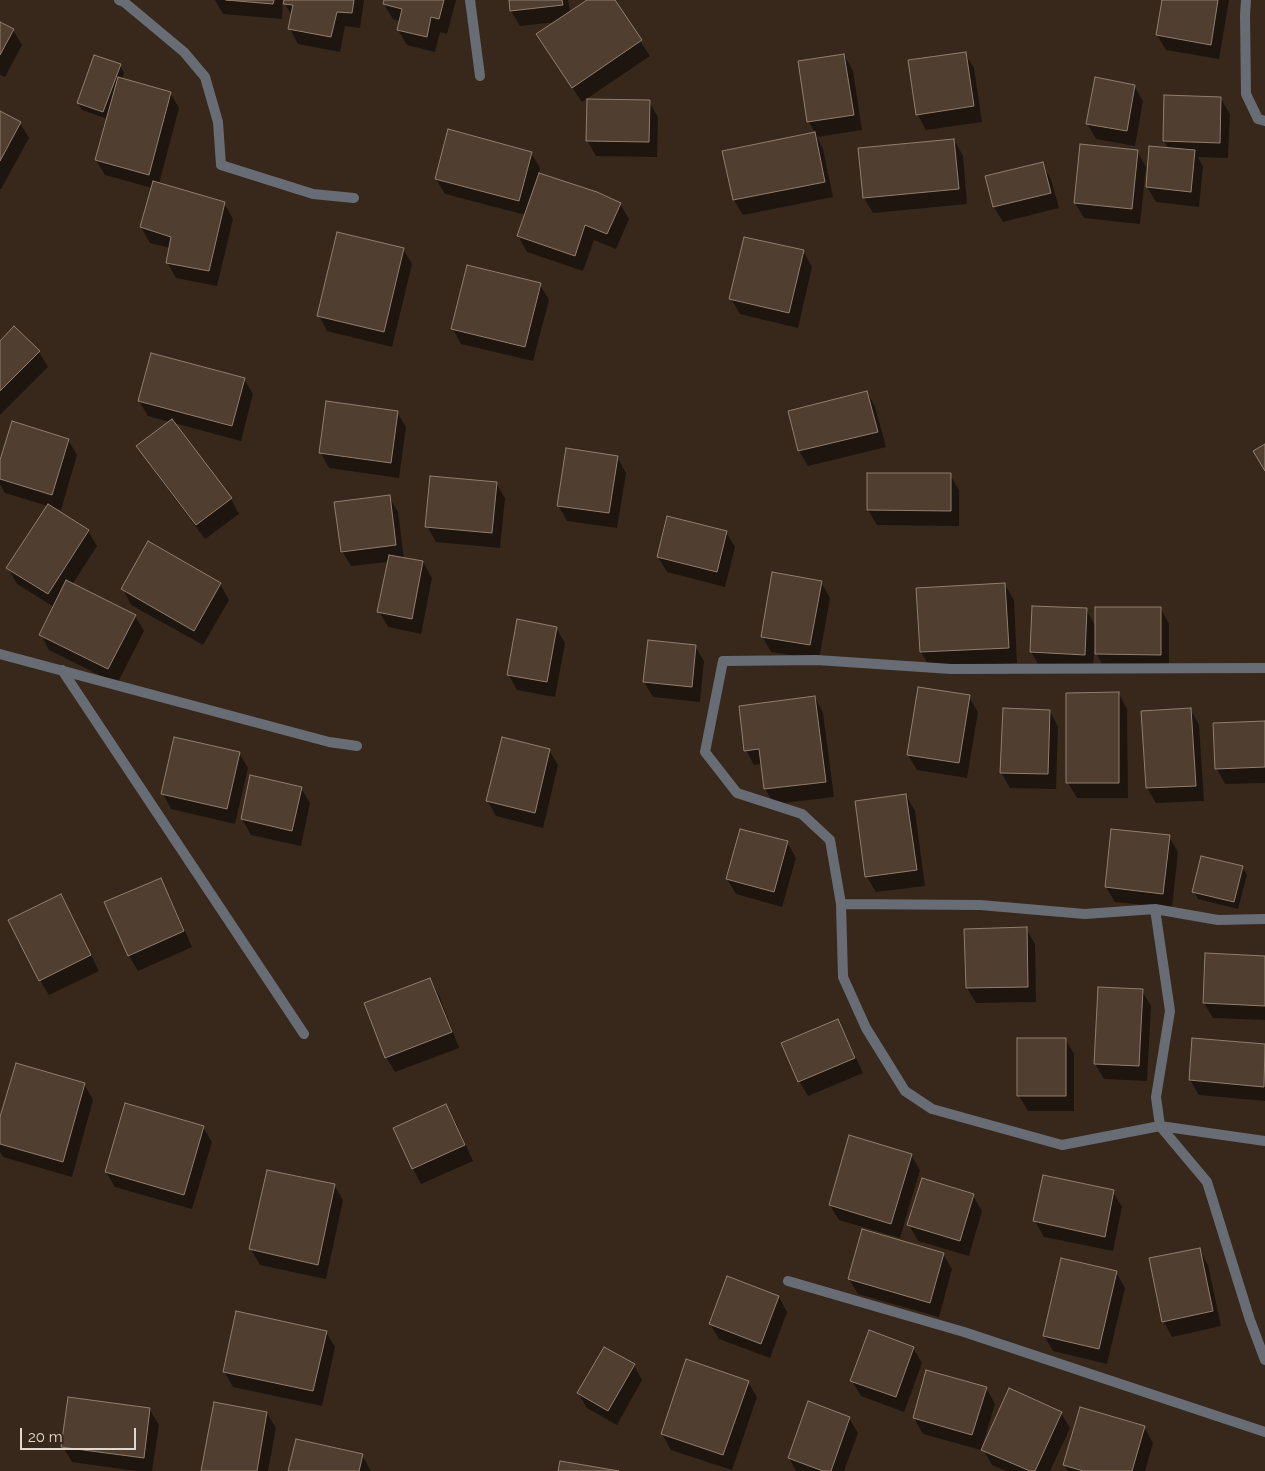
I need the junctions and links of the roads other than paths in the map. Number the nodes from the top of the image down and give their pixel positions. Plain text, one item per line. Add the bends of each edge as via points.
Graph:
1 (470, 0) edge
2 (1246, 0) edge
3 (124, 1) edge
4 (480, 76) dead end
5 (1265, 121) edge
6 (354, 198) dead end
7 (0, 654) edge
8 (1265, 668) edge
9 (62, 670) junction
10 (357, 746) dead end
11 (841, 904) junction
12 (1155, 909) junction
13 (1265, 919) edge
14 (304, 1034) dead end
15 (1160, 1126) junction
16 (1265, 1141) edge
17 (788, 1281) dead end
18 (1265, 1360) edge
19 (1265, 1432) edge

1 - 4 street
2 - 5 street via 1246,94 1258,119
3 - 6 street via 184,52 205,77 218,122 221,165 313,194
7 - 9 street
8 - 11 street via 950,669 817,660 723,661 705,752 737,793 802,814 830,840
9 - 10 street via 329,742
9 - 14 street
11 - 12 street via 980,906 1085,914
11 - 15 street via 843,977 866,1028 905,1091 932,1109 1062,1145
12 - 13 street via 1218,920
12 - 15 street via 1170,1011 1156,1097
15 - 16 street
15 - 18 street via 1207,1182
17 - 19 street via 964,1332

